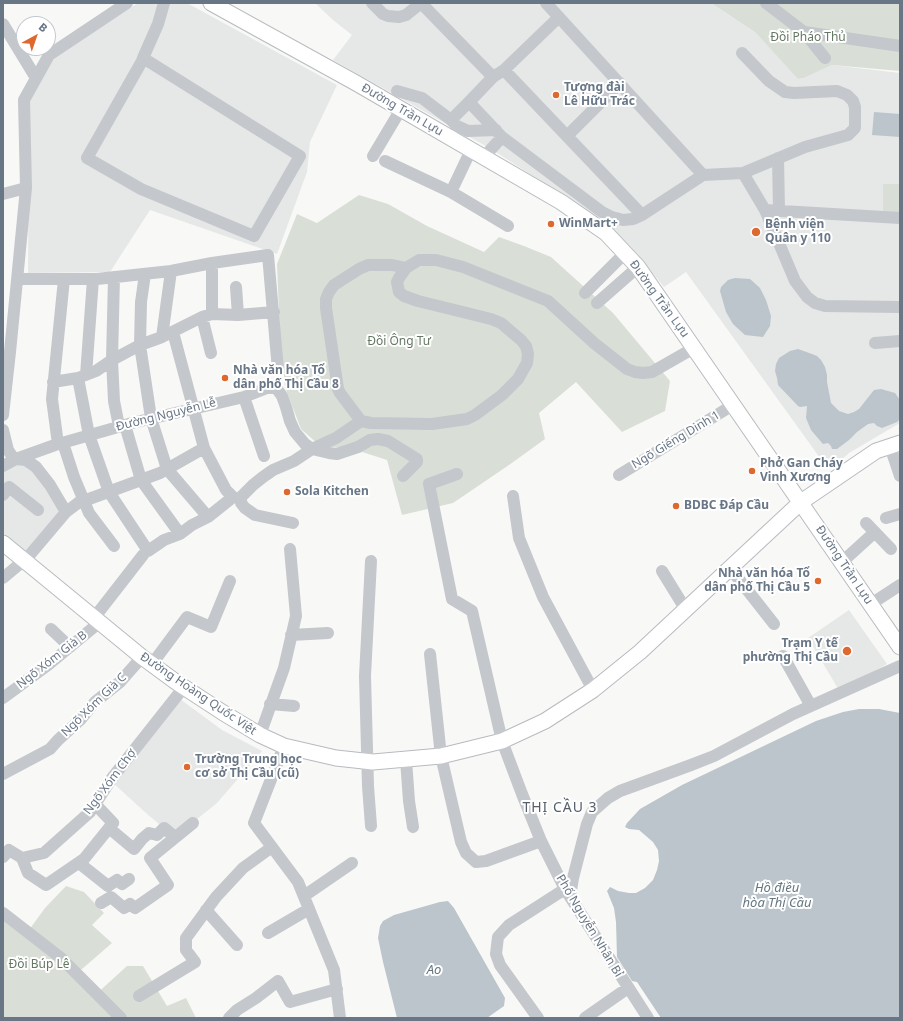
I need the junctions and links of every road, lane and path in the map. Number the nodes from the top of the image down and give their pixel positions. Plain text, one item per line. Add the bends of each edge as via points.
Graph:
1 (127, 3) edge
2 (164, 3) edge
3 (211, 3) edge
4 (372, 3) edge
5 (421, 3) edge
6 (546, 3) edge
7 (766, 3) edge
8 (559, 17) junction
9 (5, 31) edge
10 (804, 32) junction
11 (900, 46) edge
12 (742, 53) dead end
13 (143, 58) junction
14 (825, 58) dead end
15 (504, 70) junction
16 (493, 77) junction
17 (36, 78) junction
18 (620, 84) junction
19 (397, 91) dead end
20 (468, 102) junction
21 (400, 109) junction
22 (451, 120) junction
23 (499, 134) junction
24 (567, 136) junction
25 (478, 154) junction
26 (373, 156) dead end
27 (778, 158) junction
28 (385, 161) dead end
29 (743, 173) junction
30 (703, 175) junction
31 (26, 188) junction
32 (451, 192) junction
33 (3, 194) edge
34 (765, 210) junction
35 (779, 210) junction
36 (642, 215) junction
37 (900, 218) edge
38 (508, 226) dead end
39 (625, 254) junction
40 (212, 262) junction
41 (638, 267) junction
42 (406, 268) junction
43 (171, 271) junction
44 (145, 274) junction
45 (114, 278) junction
46 (17, 279) junction
47 (64, 279) junction
48 (93, 280) junction
49 (236, 287) dead end
50 (585, 293) dead end
51 (597, 303) dead end
52 (9, 305) edge
53 (900, 307) edge
54 (274, 312) junction
55 (238, 315) junction
56 (207, 316) junction
57 (167, 334) junction
58 (900, 341) edge
59 (875, 343) dead end
60 (140, 345) junction
61 (694, 348) junction
62 (211, 352) dead end
63 (112, 360) junction
64 (278, 370) dead end
65 (82, 377) junction
66 (53, 382) junction
67 (244, 397) junction
68 (733, 405) junction
69 (193, 408) junction
70 (3, 415) edge
71 (152, 418) junction
72 (361, 421) junction
73 (122, 426) junction
74 (3, 430) edge
75 (89, 435) junction
76 (61, 443) junction
77 (895, 444) edge
78 (204, 448) junction
79 (312, 449) junction
80 (264, 456) dead end
81 (16, 459) junction
82 (3, 466) edge
83 (167, 468) junction
84 (458, 474) dead end
85 (619, 475) dead end
86 (403, 476) dead end
87 (900, 476) edge
88 (141, 480) junction
89 (109, 492) junction
90 (3, 495) edge
91 (513, 496) dead end
92 (84, 501) junction
93 (802, 502) junction
94 (38, 510) dead end
95 (66, 512) junction
96 (900, 514) edge
97 (208, 517) junction
98 (886, 518) dead end
99 (293, 523) dead end
100 (180, 534) junction
101 (3, 543) edge
102 (114, 546) dead end
103 (290, 549) dead end
104 (891, 549) dead end
105 (143, 554) dead end
106 (24, 560) junction
107 (371, 561) dead end
108 (842, 562) junction
109 (730, 568) junction
110 (662, 571) dead end
111 (3, 578) edge
112 (230, 581) dead end
113 (900, 585) edge
114 (871, 604) junction
115 (686, 610) junction
116 (97, 620) junction
117 (774, 624) dead end
118 (51, 629) dead end
119 (328, 633) dead end
120 (291, 635) junction
121 (70, 646) junction
122 (900, 647) edge
123 (430, 654) dead end
124 (783, 656) dead end
125 (147, 661) junction
126 (900, 666) edge
127 (184, 687) junction
128 (593, 690) junction
129 (3, 698) edge
130 (270, 704) junction
131 (294, 706) dead end
132 (811, 706) junction
133 (260, 735) junction
134 (502, 741) junction
135 (284, 746) junction
136 (441, 756) junction
137 (406, 760) junction
138 (368, 761) junction
139 (3, 774) edge
140 (95, 804) junction
141 (193, 823) dead end
142 (372, 826) dead end
143 (413, 827) dead end
144 (109, 828) junction
145 (175, 837) junction
146 (541, 841) junction
147 (272, 847) junction
148 (3, 857) edge
149 (22, 858) junction
150 (79, 863) junction
151 (352, 863) dead end
152 (129, 879) dead end
153 (567, 893) junction
154 (304, 896) junction
155 (101, 903) dead end
156 (309, 909) junction
157 (206, 910) junction
158 (3, 913) edge
159 (268, 933) dead end
160 (237, 945) dead end
161 (628, 988) junction
162 (337, 989) junction
163 (139, 996) dead end
164 (121, 1018) edge
165 (229, 1018) edge
166 (340, 1018) edge
167 (538, 1018) edge
168 (585, 1018) edge
169 (648, 1018) edge

1 - 17 street via 49,55
2 - 13 street
3 - 21 main road, Đường Trần Lựu
4 - 5 street via 383,14 399,17 406,15
5 - 16 street
6 - 8 street
7 - 10 street
8 - 15 street
8 - 18 street
9 - 17 street
10 - 11 street
10 - 14 street
12 - 27 street via 769,81 785,92 838,91 847,95 855,107 855,128 848,135 805,147
13 - 13 street via 87,158 141,189 254,236 300,156
15 - 16 street
15 - 24 street
16 - 20 street
17 - 31 street via 24,100
18 - 24 street
18 - 30 street
19 - 22 street via 422,98
20 - 22 street
20 - 23 street
21 - 25 main road, Đường Trần Lựu
21 - 26 street
22 - 23 street via 457,126 468,130
23 - 25 street
23 - 36 street via 602,212 623,220
24 - 36 street
25 - 32 street
25 - 39 main road, Đường Trần Lựu via 561,202 606,233
27 - 29 street
27 - 35 street
28 - 32 street
29 - 30 street
29 - 34 street
30 - 36 street
31 - 33 street
31 - 46 street
32 - 38 street
34 - 35 street
34 - 53 street via 795,281 815,303 825,306
35 - 37 street
39 - 41 main road, Đường Trần Lựu
39 - 50 street
40 - 43 street
40 - 54 street via 268,255
40 - 56 street
41 - 51 street
41 - 61 main road, Đường Trần Lựu
42 - 61 street via 419,260 442,262 476,271 548,301 594,344 635,372 652,372
42 - 72 street via 368,265 334,285 326,299 338,389
42 - 72 street via 397,282 399,292 404,296 501,323 526,346 527,363 518,379 502,395 467,419 432,424
43 - 44 street
43 - 57 street
44 - 45 street
44 - 60 street via 141,302
45 - 48 street
45 - 63 street
46 - 47 street
46 - 52 street
47 - 48 street
47 - 66 street
48 - 65 street
49 - 55 street
52 - 70 street
54 - 55 street
54 - 64 street
55 - 56 street
56 - 57 street
56 - 62 street
57 - 60 street
57 - 69 street
58 - 59 street
60 - 63 street
60 - 71 street
61 - 68 main road, Đường Trần Lựu
63 - 65 street
63 - 73 street via 114,401
65 - 66 street
65 - 75 street
66 - 76 street via 52,399
67 - 69 street, Đường Nguyễn Lễ
67 - 79 street, Đường Nguyễn Lễ via 267,388 277,389 295,432
67 - 80 street
68 - 85 street, Ngõ Giếng Dinh 1
68 - 93 main road, Đường Trần Lựu
69 - 71 street, Đường Nguyễn Lễ
69 - 78 street
71 - 73 street, Đường Nguyễn Lễ
71 - 83 street
72 - 79 street via 336,438
73 - 75 street, Đường Nguyễn Lễ
73 - 88 street
74 - 81 street via 8,450
75 - 76 street, Đường Nguyễn Lễ
75 - 89 street
76 - 81 street, Đường Nguyễn Lễ
76 - 92 street
77 - 87 street
77 - 93 main road, Đường Hoàng Quốc Việt via 876,451
78 - 83 street
78 - 97 street via 226,490 233,497
79 - 86 street via 337,454 370,440 388,441 417,459
79 - 99 street via 262,477 241,498 244,508 255,515
81 - 82 street, Đường Nguyễn Lễ
81 - 95 street via 26,460 36,467
83 - 88 street
83 - 97 street
84 - 134 street, Phố Nguyễn Nhân Bỉ via 429,484 452,598 472,611
88 - 89 street
88 - 100 street
89 - 92 street
89 - 100 street via 148,551 164,540
90 - 94 street via 9,487
91 - 128 street via 519,538 543,597
92 - 95 street
92 - 102 street via 89,513
93 - 108 main road, Đường Trần Lựu
93 - 109 main road, Đường Hoàng Quốc Việt
95 - 106 street
96 - 98 street
97 - 100 street
101 - 106 main road, Đường Hoàng Quốc Việt
103 - 120 street via 296,616
104 - 108 street via 871,527
105 - 116 street, Ngõ Xóm Già B
106 - 111 street
106 - 116 main road, Đường Hoàng Quốc Việt
107 - 138 street via 365,676
108 - 114 main road, Đường Trần Lựu
109 - 115 main road, Đường Hoàng Quốc Việt
109 - 117 street
110 - 115 street
112 - 125 street, Ngõ Xóm Già C via 211,627 187,617
113 - 114 street
114 - 122 main road, Đường Trần Lựu
115 - 128 main road, Đường Hoàng Quốc Việt
116 - 121 street, Ngõ Xóm Già B
116 - 125 main road, Đường Hoàng Quốc Việt
118 - 121 street
119 - 120 street
120 - 130 street via 284,668
121 - 129 street, Ngõ Xóm Già B
123 - 136 street
124 - 132 street
125 - 127 main road, Đường Hoàng Quốc Việt
125 - 139 street, Ngõ Xóm Già C via 95,702 50,749
126 - 132 street
127 - 133 main road, Đường Hoàng Quốc Việt
127 - 140 street, Ngõ Xóm Chợ via 112,778
128 - 134 main road, Đường Hoàng Quốc Việt via 545,721
130 - 131 street
130 - 133 street
132 - 153 street via 714,756 620,791 608,798 592,812
133 - 135 main road, Đường Hoàng Quốc Việt
134 - 136 main road, Đường Hoàng Quốc Việt
134 - 146 street, Phố Nguyễn Nhân Bỉ
135 - 138 main road, Đường Hoàng Quốc Việt via 336,758
135 - 147 street via 254,823
136 - 137 main road, Đường Hoàng Quốc Việt
136 - 146 street via 461,842 466,853 476,862 486,861
137 - 138 main road, Đường Hoàng Quốc Việt
137 - 143 street
138 - 142 street
140 - 144 street via 113,823
140 - 149 street, Ngõ Xóm Chợ via 90,812 44,853
141 - 145 street
144 - 145 street via 134,849 142,839 150,834 157,835 164,828
144 - 150 street
145 - 155 street via 150,858 168,885 135,908 130,904 124,908 111,897
146 - 153 street, Phố Nguyễn Nhân Bỉ
147 - 154 street via 298,882
147 - 157 street via 243,868
148 - 149 street, Ngõ Xóm Chợ via 9,850
149 - 150 street via 28,873 46,885
150 - 152 street via 108,886 117,880 122,884
151 - 154 street
153 - 161 street, Phố Nguyễn Nhân Bỉ
153 - 167 street via 509,925 498,937 496,954 500,965
154 - 156 street
156 - 159 street
156 - 162 street via 334,970
157 - 160 street
157 - 163 street via 186,938 186,950 195,962
158 - 164 street via 61,958
161 - 168 street
161 - 169 street, Phố Nguyễn Nhân Bỉ
162 - 165 street via 290,1002 278,981
162 - 166 street

